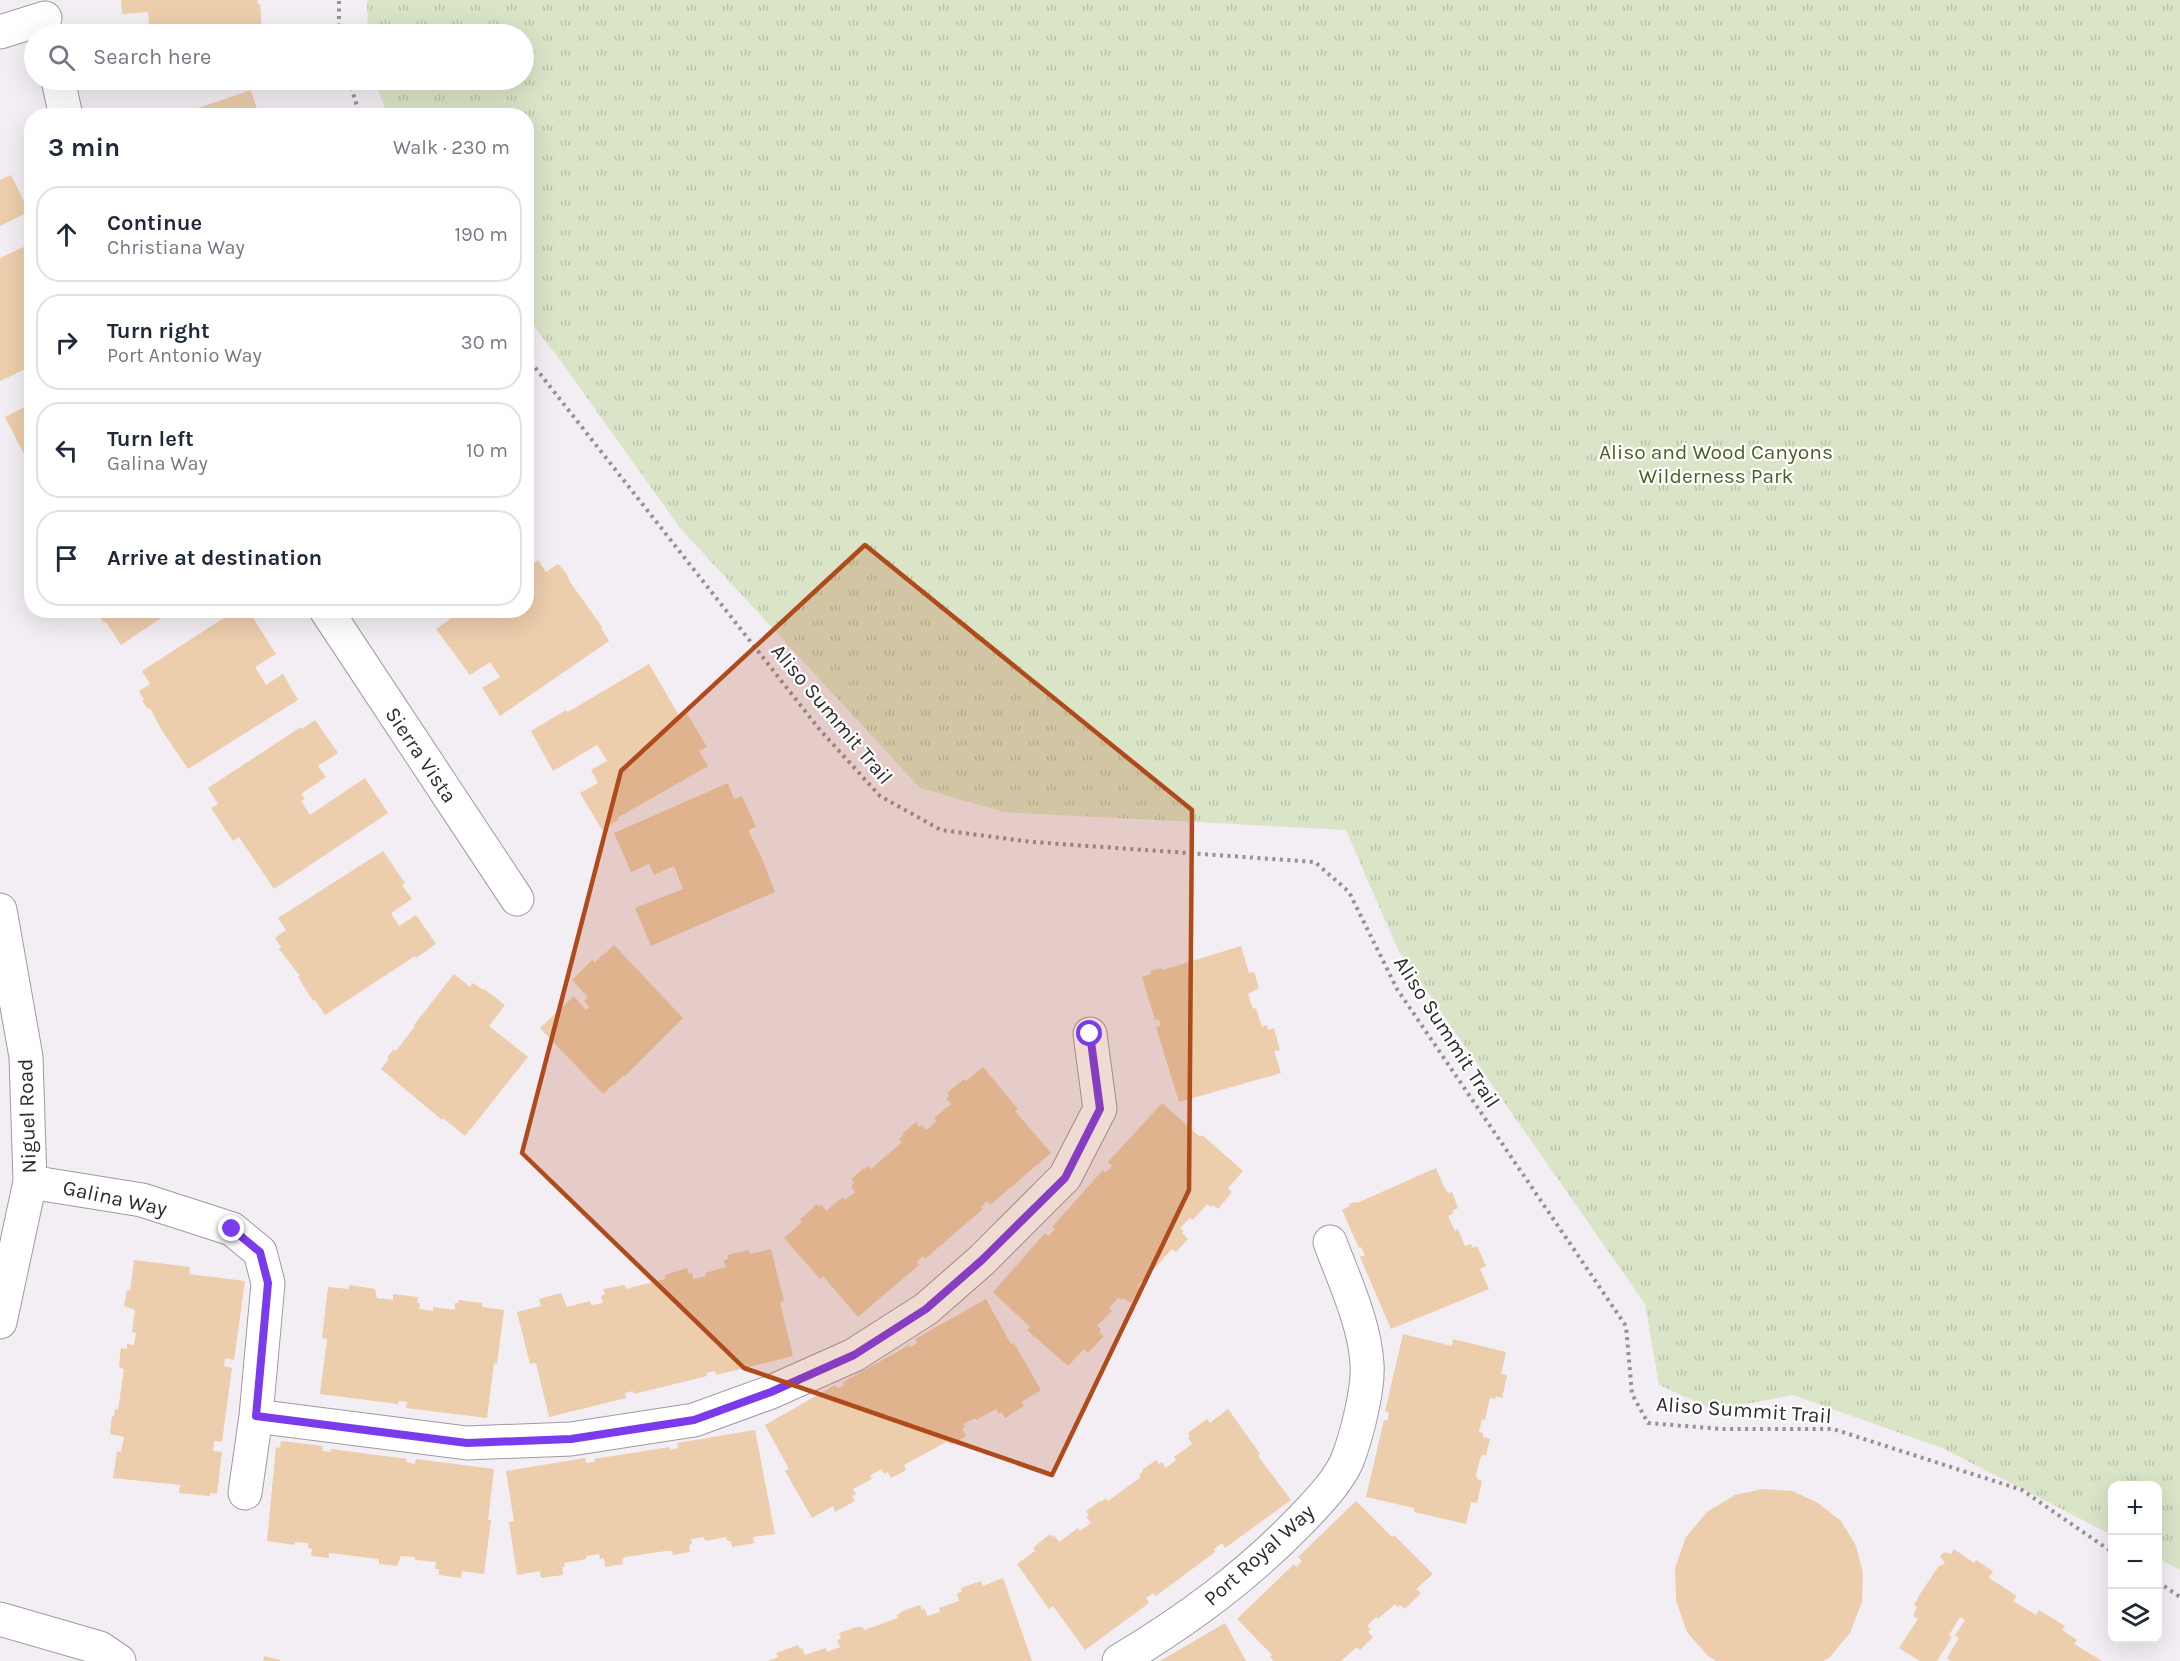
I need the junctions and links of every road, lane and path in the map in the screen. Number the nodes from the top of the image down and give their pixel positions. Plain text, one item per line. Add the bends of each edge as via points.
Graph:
1 (339, 0) edge
2 (45, 18) edge
3 (26, 24) edge
4 (339, 24) edge
5 (24, 25) edge
6 (0, 32) edge
7 (60, 90) edge
8 (352, 90) edge
9 (64, 108) edge
10 (358, 108) edge
11 (534, 366) edge
12 (331, 618) edge
13 (517, 898) dead end
14 (0, 911) edge
15 (1090, 1034) dead end
16 (30, 1182) junction
17 (1330, 1242) dead end
18 (0, 1322) edge
19 (256, 1416) junction
20 (245, 1493) dead end
21 (2108, 1549) edge
22 (2162, 1585) edge
23 (2180, 1597) edge
24 (0, 1619) edge
25 (119, 1661) edge
26 (1119, 1661) edge

1 - 4 path
2 - 3 street
5 - 6 street
7 - 9 street
8 - 10 path
11 - 21 path, Aliso Summit Trail via 820,730 880,796 941,830 1032,842 1316,862 1349,892 1397,989 1626,1326 1632,1394 1648,1423 1722,1429 1833,1429 2022,1490
12 - 13 street, Sierra Vista
14 - 16 street, Niguel Road via 26,1057
15 - 19 street via 1100,1109 1065,1178 926,1309 854,1355 771,1392 694,1420 571,1439 467,1443
16 - 18 street, Niguel Road
16 - 19 street, Galina Way via 142,1200 232,1229 260,1252 268,1283
17 - 26 street, Port Royal Way via 1364,1337 1368,1365 1366,1394 1346,1462 1324,1496 1221,1594
19 - 20 street
22 - 23 path
24 - 25 street via 100,1648

